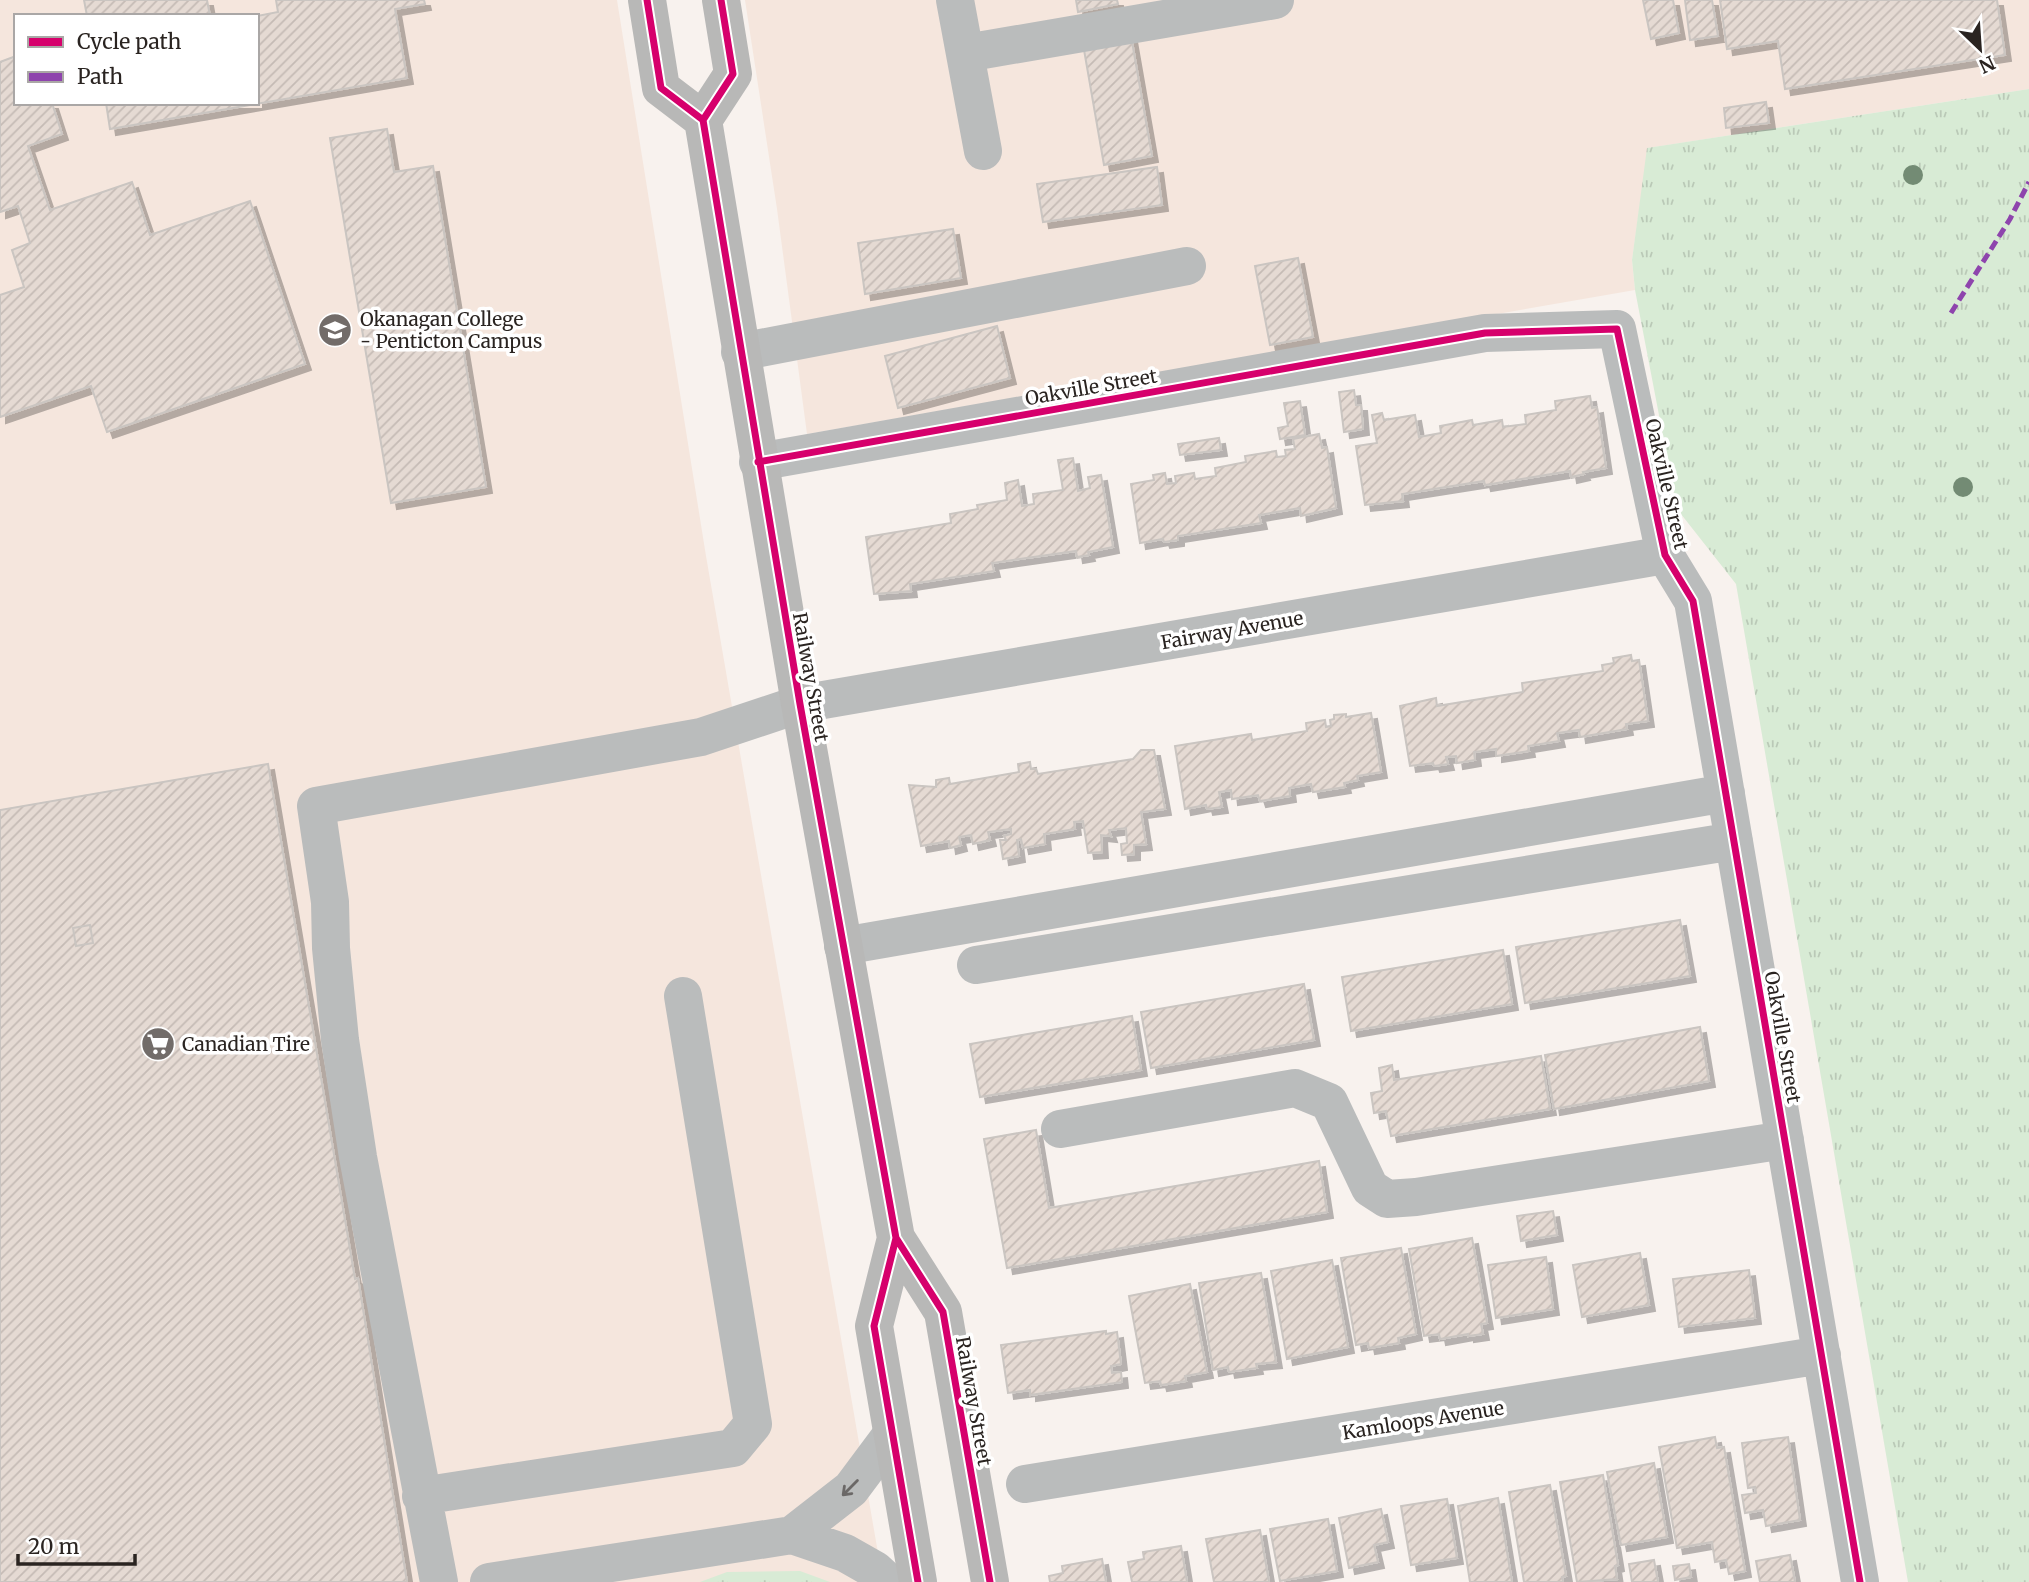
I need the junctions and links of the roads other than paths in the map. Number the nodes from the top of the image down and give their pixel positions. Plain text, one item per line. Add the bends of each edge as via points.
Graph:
1 (647, 0) edge
2 (721, 0) edge
3 (955, 0) edge
4 (1275, 0) edge
5 (965, 53) junction
6 (703, 120) junction
7 (984, 150) dead end
8 (1187, 266) dead end
9 (740, 352) junction
10 (758, 462) junction
11 (1665, 555) junction
12 (800, 705) junction
13 (1726, 793) junction
14 (1734, 841) junction
15 (843, 946) junction
16 (976, 965) dead end
17 (683, 996) dead end
18 (1060, 1129) dead end
19 (1785, 1140) junction
20 (896, 1238) junction
21 (1822, 1355) junction
22 (892, 1434) junction
23 (1025, 1484) dead end
24 (421, 1496) junction
25 (792, 1535) junction
26 (439, 1582) edge
27 (489, 1582) edge
28 (888, 1582) edge
29 (918, 1582) edge
30 (990, 1582) edge
31 (1860, 1582) edge

1 - 6 highway via 661,88
2 - 6 highway via 733,74
3 - 5 street
4 - 5 street
5 - 7 street
6 - 9 highway, Railway Street
8 - 9 street
9 - 10 highway, Railway Street
10 - 11 street, Oakville Street via 1485,333 1617,329
10 - 12 highway, Railway Street
11 - 12 street, Fairway Avenue
11 - 13 street, Oakville Street via 1693,601
12 - 15 highway, Railway Street
12 - 24 street, Fairway Avenue via 701,737 316,806 330,902 340,1040
13 - 14 street, Oakville Street
13 - 15 street
14 - 16 street
14 - 19 street, Oakville Street
15 - 20 highway, Railway Street
17 - 24 street via 753,1424 733,1448
18 - 19 street via 1295,1088 1329,1102 1370,1188 1387,1199
19 - 21 street, Oakville Street
20 - 22 highway, Railway Street via 874,1326
20 - 30 highway, Railway Street via 943,1312
21 - 23 street, Kamloops Avenue
21 - 31 street, Oakville Street
22 -> 25 street via 851,1489
22 - 29 highway, Railway Street
24 - 26 street
25 - 27 street
25 - 28 street via 845,1553

